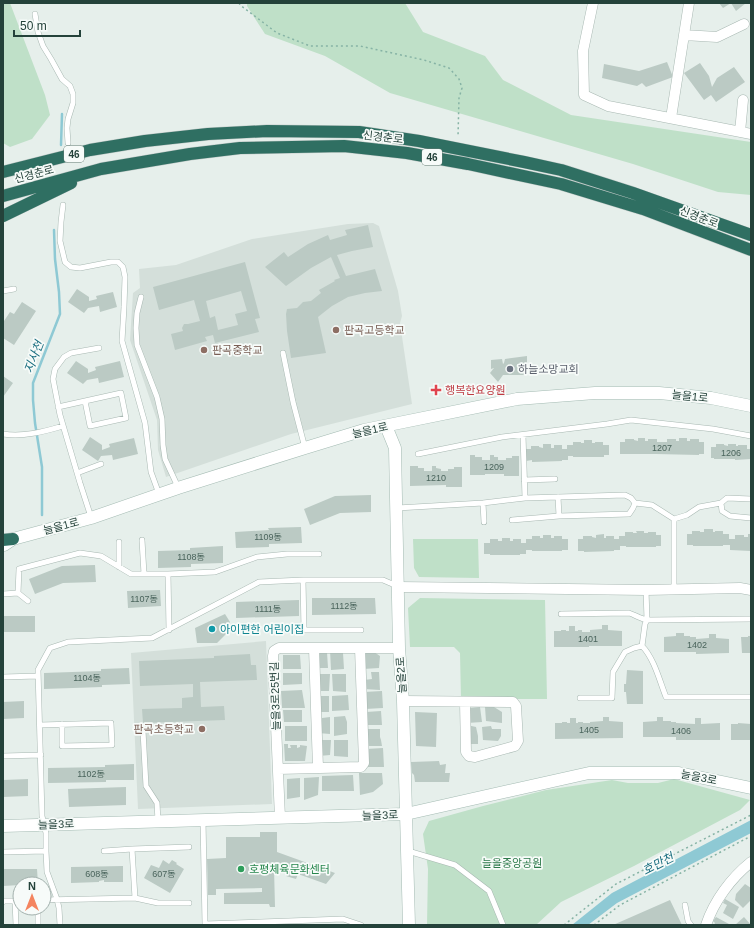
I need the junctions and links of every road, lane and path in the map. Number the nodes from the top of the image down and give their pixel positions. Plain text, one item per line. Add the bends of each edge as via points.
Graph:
1 (239, 3) edge
2 (593, 3) edge
3 (689, 3) edge
4 (35, 14) dead end
5 (744, 24) dead end
6 (684, 36) junction
7 (743, 100) dead end
8 (671, 118) junction
9 (740, 132) junction
10 (751, 134) edge
11 (68, 143) dead end
12 (458, 148) junction
13 (101, 169) junction
14 (3, 172) edge
15 (3, 196) edge
16 (63, 205) dead end
17 (3, 216) edge
18 (751, 235) edge
19 (751, 250) edge
20 (14, 288) dead end
21 (3, 291) edge
22 (141, 298) dead end
23 (99, 348) dead end
24 (282, 353) dead end
25 (84, 401) junction
26 (751, 406) edge
27 (58, 407) junction
28 (63, 426) junction
29 (386, 426) junction
30 (3, 434) edge
31 (522, 435) junction
32 (751, 436) edge
33 (305, 448) junction
34 (418, 454) dead end
35 (101, 464) dead end
36 (77, 473) junction
37 (555, 479) dead end
38 (524, 480) junction
39 (178, 488) junction
40 (159, 495) junction
41 (558, 497) junction
42 (525, 498) junction
43 (751, 499) edge
44 (483, 503) junction
45 (635, 503) junction
46 (721, 503) junction
47 (397, 508) junction
48 (559, 516) junction
49 (91, 518) junction
50 (751, 518) edge
51 (674, 519) junction
52 (512, 520) dead end
53 (484, 522) dead end
54 (142, 540) dead end
55 (6, 542) edge
56 (119, 542) dead end
57 (319, 554) dead end
58 (119, 567) junction
59 (144, 574) junction
60 (168, 574) junction
61 (303, 580) junction
62 (398, 587) junction
63 (674, 589) junction
64 (646, 590) junction
65 (751, 590) edge
66 (18, 593) junction
67 (3, 594) edge
68 (28, 601) dead end
69 (560, 614) dead end
70 (751, 619) edge
71 (647, 620) junction
72 (169, 630) junction
73 (361, 630) dead end
74 (642, 646) junction
75 (314, 648) junction
76 (360, 648) junction
77 (399, 648) junction
78 (38, 676) junction
79 (3, 677) edge
80 (751, 697) edge
81 (580, 698) dead end
82 (402, 701) junction
83 (465, 702) junction
84 (62, 724) junction
85 (40, 725) junction
86 (143, 731) dead end
87 (41, 755) junction
88 (3, 756) edge
89 (318, 768) junction
90 (278, 769) junction
91 (751, 788) edge
92 (406, 814) junction
93 (751, 815) edge
94 (280, 818) junction
95 (203, 820) junction
96 (158, 821) junction
97 (44, 824) junction
98 (3, 826) edge
99 (751, 836) edge
100 (189, 847) dead end
101 (132, 849) junction
102 (46, 851) junction
103 (104, 851) dead end
104 (407, 851) junction
105 (3, 852) edge
106 (751, 862) edge
107 (135, 898) junction
108 (52, 899) edge
109 (57, 899) junction
110 (189, 903) dead end
111 (685, 905) dead end
112 (60, 925) edge
113 (361, 925) edge
114 (409, 925) edge
115 (503, 925) edge
116 (564, 925) edge
117 (594, 925) edge
118 (691, 925) edge
119 (706, 925) edge

1 - 12 path via 277,33 310,46 360,46 449,68 462,88 459,98
2 - 8 street via 583,51 584,95 608,106
3 - 6 street
4 - 11 lane via 43,46 73,94 68,118
5 - 6 street via 717,37
6 - 8 street
7 - 9 street
8 - 9 street
9 - 10 street
12 - 14 highway, 신경춘로 / 46 via 359,132 267,131 208,134 90,150
12 - 18 highway, 신경춘로 / 46 via 560,170
13 - 15 highway, 신경춘로 / 46
13 - 17 highway, 46
13 - 19 highway, 신경춘로 / 46 via 240,148 344,146 407,153 561,184 643,209
16 - 40 lane via 60,241 65,262 71,267 80,268 111,262 118,262 123,267 125,292 122,341 145,423 151,472
20 - 21 lane
22 - 39 lane via 136,328 137,345 157,397 166,459
23 - 27 lane via 71,353 55,369 53,379
24 - 33 lane
25 - 25 lane via 121,393 126,418 90,426
25 - 27 lane
26 - 29 street, 늘을1로 via 711,398 659,393 595,393 517,399
27 - 28 lane
28 - 30 lane via 22,435
28 - 36 lane
29 - 33 street, 늘을1로
29 - 47 street, 늘을2로 via 395,448
31 - 32 lane via 631,420
31 - 34 lane
31 - 38 lane
33 - 39 street, 늘을1로
35 - 36 lane
36 - 49 lane
37 - 38 lane
38 - 42 lane
39 - 40 street, 늘을1로
40 - 49 street, 늘을1로
41 - 42 lane
41 - 45 lane via 626,495
41 - 48 lane
42 - 44 lane
43 - 46 lane via 727,498
44 - 47 lane
44 - 53 lane
45 - 48 lane via 629,514
45 - 51 lane via 652,505
46 - 50 lane via 722,512 730,516
46 - 51 lane via 699,507 687,515
47 - 62 street, 늘을2로
48 - 52 lane
49 - 55 street, 늘을1로
51 - 63 lane
54 - 59 lane
56 - 58 lane
57 - 60 lane via 257,557 215,572
58 - 59 lane via 131,574
58 - 66 lane via 101,556 80,553 19,569
59 - 60 lane
60 - 72 lane
61 - 62 lane via 383,580
61 - 72 lane via 259,582
61 - 73 lane via 304,630
62 - 64 street
62 - 77 street, 늘을2로
63 - 64 street
63 - 65 street
64 - 71 lane
66 - 67 lane
66 - 68 lane
69 - 71 lane via 629,613
70 - 71 lane
71 - 74 lane via 644,624
72 - 78 lane via 152,638 68,642 50,648 38,670
74 - 80 lane via 651,658 666,698
74 - 81 lane via 625,652 613,672 612,698
75 - 76 street, 늘을3로25번길
75 - 89 street
75 - 90 street, 늘을3로25번길 via 279,648 274,651
76 - 77 street, 늘을3로25번길
76 - 89 street via 364,763 361,767
77 - 82 street, 늘을2로
78 - 79 lane
78 - 85 lane
82 - 83 street
82 - 92 street, 늘을2로
83 - 83 street via 513,702 516,706 518,741 515,746 475,757 469,756 466,752
84 - 84 lane via 111,723 112,745 62,746
84 - 85 lane
85 - 87 lane
86 - 96 lane via 146,786 157,803
87 - 88 lane
87 - 97 lane
89 - 90 street
90 - 94 street, 늘을3로25번길
91 - 92 street, 늘을3로 via 679,773 589,773
92 - 94 street, 늘을3로
92 - 104 street, 늘을2로
93 - 116 path via 616,884
94 - 95 street, 늘을3로
95 - 96 street, 늘을3로
95 - 113 lane via 205,924 343,919
96 - 97 street, 늘을3로
97 - 98 street, 늘을3로
97 - 102 lane
99 - 117 path via 620,906
100 - 101 lane
101 - 103 lane
101 - 107 lane
102 - 105 lane
102 - 109 lane via 47,872
104 - 114 street, 늘을2로
104 - 115 lane via 456,865 489,891
106 - 119 street via 722,892
107 - 109 lane
107 - 110 lane via 158,903
108 - 109 lane
109 - 112 lane
111 - 118 lane

